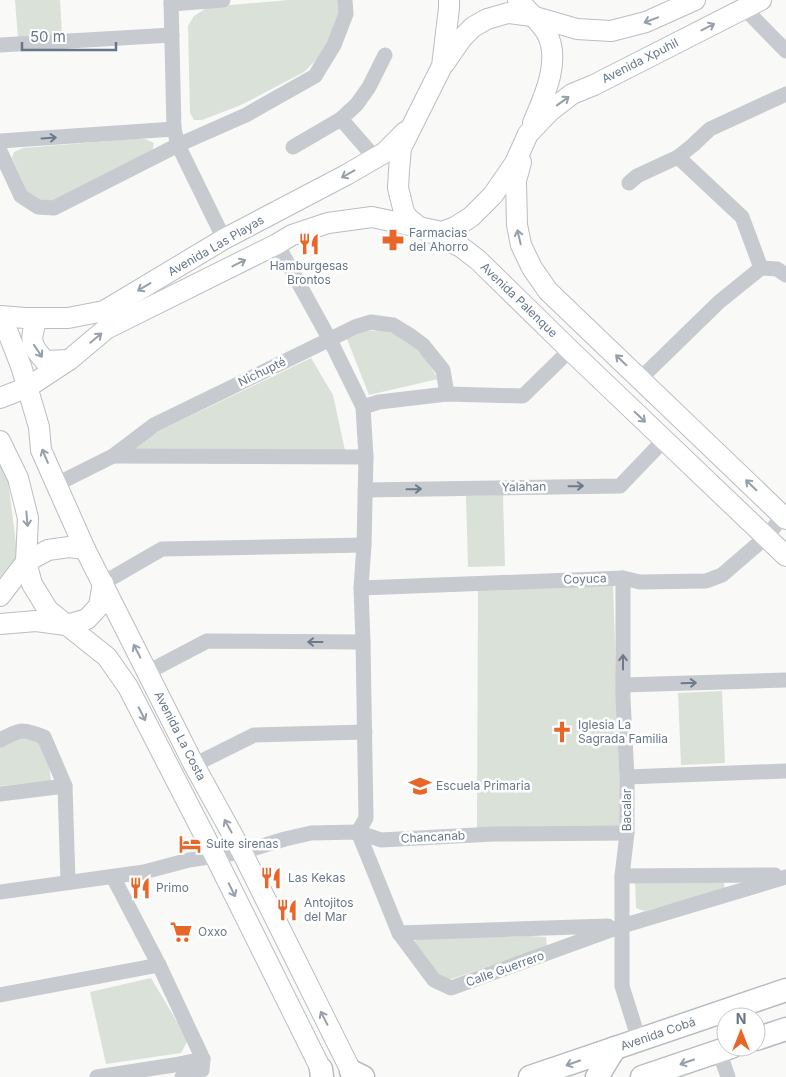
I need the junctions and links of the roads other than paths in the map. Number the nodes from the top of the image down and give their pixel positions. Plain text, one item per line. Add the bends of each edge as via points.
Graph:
1 (223, 0) edge
2 (345, 0) edge
3 (449, 0) edge
4 (518, 0) edge
5 (695, 0) edge
6 (171, 2) edge
7 (752, 4) edge
8 (532, 16) junction
9 (172, 35) junction
10 (0, 45) edge
11 (786, 51) edge
12 (385, 55) dead end
13 (442, 66) junction
14 (786, 94) edge
15 (341, 119) junction
16 (413, 123) junction
17 (174, 129) junction
18 (528, 134) junction
19 (0, 142) edge
20 (178, 146) junction
21 (293, 146) dead end
22 (0, 151) edge
23 (678, 157) junction
24 (375, 158) junction
25 (629, 183) dead end
26 (419, 227) junction
27 (224, 239) junction
28 (277, 244) junction
29 (761, 268) junction
30 (786, 275) edge
31 (0, 316) edge
32 (37, 318) junction
33 (0, 323) edge
34 (330, 340) junction
35 (570, 350) junction
36 (69, 360) junction
37 (640, 379) junction
38 (28, 387) junction
39 (447, 394) junction
40 (0, 398) edge
41 (363, 407) junction
42 (664, 440) junction
43 (0, 441) edge
44 (113, 456) junction
45 (366, 457) junction
46 (57, 484) junction
47 (365, 490) junction
48 (785, 517) edge
49 (766, 537) junction
50 (364, 544) junction
51 (85, 549) junction
52 (786, 556) edge
53 (26, 562) junction
54 (623, 578) junction
55 (103, 583) junction
56 (361, 588) junction
57 (0, 596) edge
58 (0, 624) edge
59 (66, 625) junction
60 (363, 642) junction
61 (148, 672) junction
62 (786, 680) edge
63 (623, 685) junction
64 (365, 732) junction
65 (0, 740) edge
66 (194, 766) junction
67 (786, 771) edge
68 (627, 777) junction
69 (65, 786) junction
70 (0, 794) edge
71 (358, 832) junction
72 (627, 833) junction
73 (242, 852) junction
74 (215, 856) junction
75 (622, 876) junction
76 (786, 876) edge
77 (113, 877) junction
78 (68, 882) junction
79 (0, 892) edge
80 (622, 926) junction
81 (399, 933) junction
82 (159, 965) junction
83 (786, 990) edge
84 (0, 995) edge
85 (786, 1029) edge
86 (766, 1036) edge
87 (639, 1040) junction
88 (615, 1048) junction
89 (716, 1052) edge
90 (726, 1057) edge
91 (202, 1064) junction
92 (352, 1069) edge
93 (321, 1071) edge
94 (97, 1077) edge
95 (182, 1077) edge
96 (530, 1077) edge
97 (597, 1077) edge
98 (642, 1077) edge
99 (728, 1077) edge

1 - 6 street
2 - 20 street via 346,14 334,45 315,76 246,115
3 - 13 street, Avenida Palenque
4 - 8 street
5 -> 8 street via 646,22 611,30 577,29
6 - 9 street
7 - 11 street
18 -> 7 street, Avenida Xpuhil via 572,94
8 - 13 street via 508,13 487,19 462,38
8 - 18 street via 546,33 552,48 552,66 545,95
9 - 10 street
9 - 17 street
12 - 15 street via 369,87
13 - 16 street, Avenida Palenque
14 - 23 street via 710,129
15 - 21 street
15 - 24 street
16 - 24 street, Avenida Las Playas
16 - 26 street, Avenida Palenque via 402,148 398,188 404,212
19 -> 17 street
17 - 20 street
18 - 26 street via 508,175 471,217 442,232
37 -> 18 street via 548,291 521,245 516,181
20 - 22 street via 54,208 38,207 21,196
20 - 27 street
23 - 25 street
23 - 29 street via 742,217
24 -> 27 street, Avenida Las Playas
26 - 28 street, Avenida Las Playas via 372,218 328,224 292,235
26 - 35 street, Avenida Palenque via 461,247 478,260
27 -> 32 street, Avenida Las Playas via 104,311 68,318
28 - 34 street
36 -> 28 street, Avenida Las Playas via 106,329
29 - 30 street
29 - 37 street via 719,302
31 - 32 street, Avenida Las Playas
32 -> 36 street via 31,336 34,349 45,361
33 - 38 street, Avenida La Costa via 7,330
34 - 39 street, Nichupté via 371,322 392,325 422,345 444,370
34 - 41 street
34 - 44 street, Nichupté via 154,425
35 - 39 street via 523,396
35 -> 42 street, Avenida Palenque
36 - 38 street, Avenida Las Playas
48 -> 37 street
38 - 40 street, Avenida Las Playas
46 -> 38 street, Avenida La Costa via 42,450
39 - 41 street
41 - 45 street
47 -> 42 street, Yalahan via 620,486
42 - 49 street, Avenida Palenque
43 -> 53 street, Avenida La Costa via 18,478 28,518
44 - 45 street
44 - 46 street, Nichupté
45 - 47 street
46 - 51 street, Avenida La Costa
47 - 50 street
48 - 49 street, Coyuca
49 - 52 street, Avenida Palenque
49 - 54 street, Coyuca via 722,575 706,581 640,582
50 - 55 street via 162,549
50 - 56 street
51 - 53 street via 48,550
51 - 55 street, Avenida La Costa
53 - 57 street
53 - 59 street, Avenida La Costa via 32,584 48,610
54 - 56 street, Coyuca
63 -> 54 street, Bacalar
55 - 59 street via 99,606 87,619
61 -> 55 street, Avenida La Costa
56 - 60 street
58 - 59 street via 36,622
59 -> 74 street, Avenida La Costa via 107,657 128,687
60 -> 61 street via 207,641
60 - 64 street
61 - 66 street, Avenida La Costa
63 -> 62 street
63 - 68 street, Bacalar
64 - 66 street via 254,735
64 - 71 street via 366,818
65 - 69 street via 18,731 44,737
73 -> 66 street, Avenida La Costa
67 - 68 street
68 - 72 street, Bacalar
69 - 70 street
69 - 78 street
71 - 72 street, Chancanab via 380,840 494,834
71 - 73 street, Chancanab via 311,833
71 - 81 street, Calle Guerrero
72 - 75 street, Bacalar
73 - 74 street, Chancanab
92 -> 73 street, Avenida La Costa
74 - 77 street, Chancanab
74 -> 93 street, Avenida La Costa
75 - 76 street
75 - 80 street, Bacalar
76 - 80 street
77 - 78 street, Chancanab
77 - 82 street
78 - 79 street, Chancanab
80 - 81 street
80 - 81 street, Calle Guerrero via 451,988 434,980
80 - 87 street, Bacalar via 622,986
82 - 84 street
82 - 91 street
83 - 87 main road, Avenida Cobá
85 - 86 main road
87 - 88 main road, Avenida Cobá
88 -> 96 main road, Avenida Cobá
88 - 97 main road
89 -> 98 main road
90 - 99 street
91 - 94 street
91 - 95 street
92 - 93 street via 332,1060

